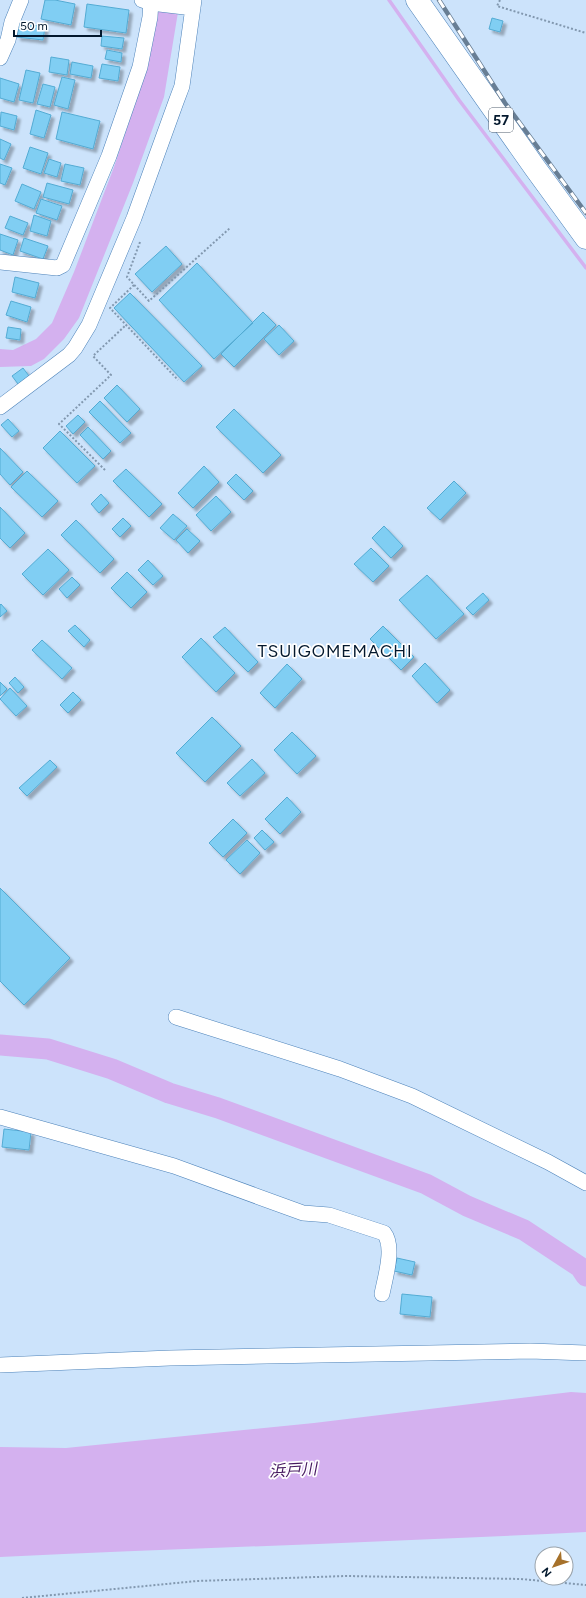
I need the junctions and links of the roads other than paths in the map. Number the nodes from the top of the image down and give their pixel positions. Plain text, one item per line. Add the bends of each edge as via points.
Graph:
1 (417, 0) edge
2 (16, 2) edge
3 (149, 2) edge
4 (191, 5) edge
5 (0, 58) edge
6 (586, 238) edge
7 (0, 262) edge
8 (0, 407) edge
9 (176, 1017) dead end
10 (0, 1117) edge
11 (586, 1183) edge
12 (382, 1294) dead end
13 (586, 1353) edge
14 (0, 1365) edge

1 - 6 highway, 57
2 - 5 street via 8,40
3 - 4 street
3 - 7 street via 150,17 140,67 109,156 63,265 57,268
4 - 8 street via 182,86 134,218 90,325 69,355
9 - 11 street via 340,1068 412,1096
10 - 12 street via 174,1166 303,1212 329,1215 384,1233 388,1239 389,1252
13 - 14 street via 530,1351 170,1358

